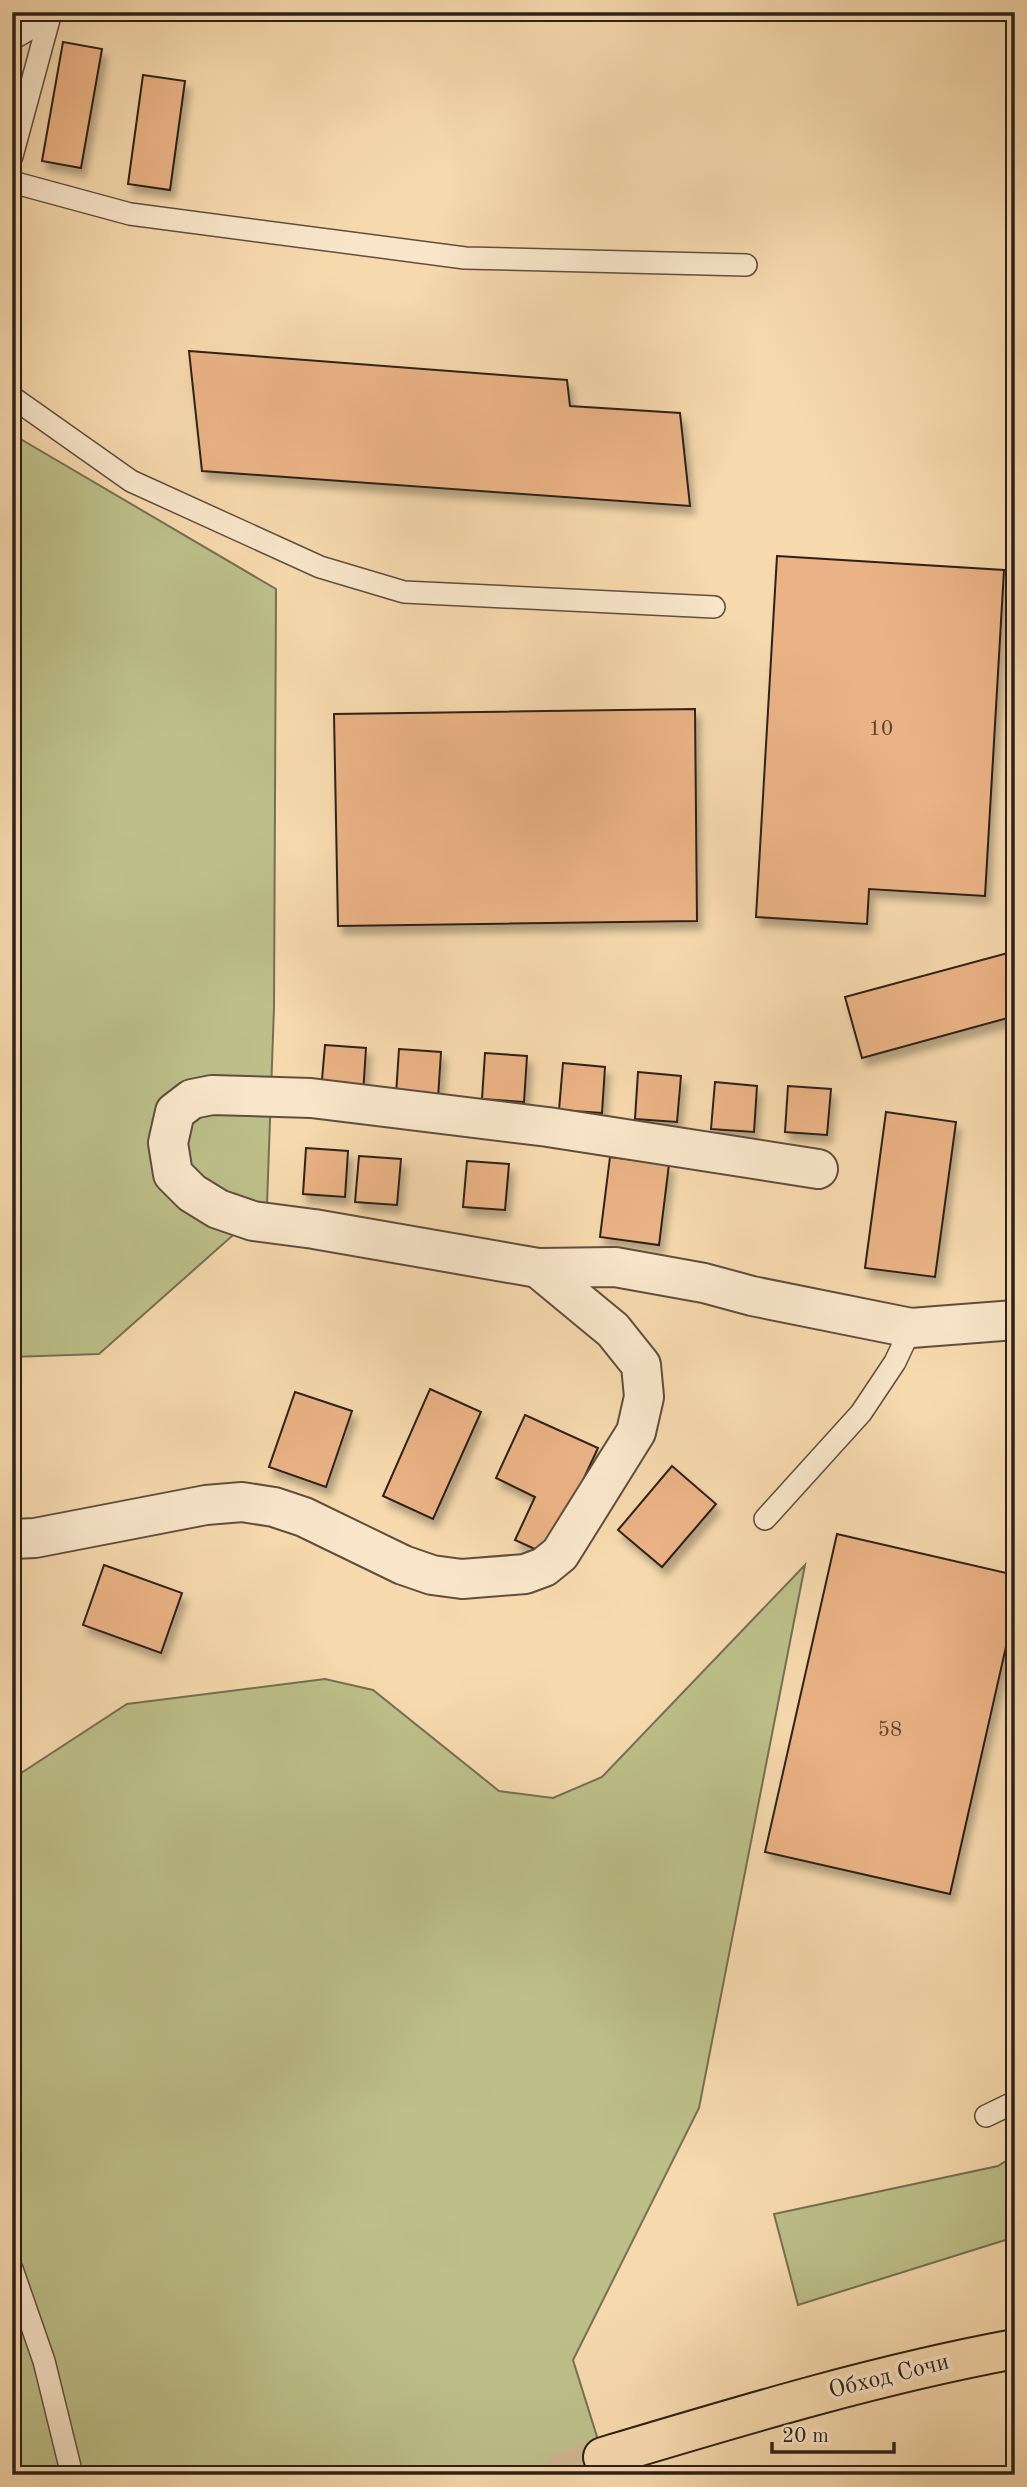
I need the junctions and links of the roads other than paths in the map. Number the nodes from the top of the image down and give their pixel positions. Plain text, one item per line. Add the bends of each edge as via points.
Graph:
1 (50, 15) edge
2 (12, 39) edge
3 (12, 156) edge
4 (12, 182) edge
5 (746, 265) dead end
6 (12, 397) edge
7 (714, 607) dead end
8 (818, 1169) dead end
9 (538, 1268) junction
10 (1015, 1320) edge
11 (911, 1328) junction
12 (765, 1519) dead end
13 (12, 1539) edge
14 (1015, 2102) edge
15 (986, 2116) dead end
16 (12, 2269) edge
17 (1015, 2349) edge
18 (604, 2457) tunnel mouth
19 (72, 2475) edge

1 - 2 lane
1 - 3 lane
4 - 5 lane via 130,214 465,258
6 - 7 lane via 131,481 320,567 404,592
8 - 9 street via 548,1127 311,1098 212,1095 192,1099 175,1112 168,1143 173,1174 218,1209 253,1221
9 - 11 street via 615,1267
9 - 13 street via 613,1330 641,1365 644,1397 636,1432 560,1554 544,1567 525,1574 462,1579 432,1575 304,1517 242,1502
10 - 11 street
11 - 12 lane via 861,1413
14 - 15 lane
16 - 19 lane via 44,2361
17 - 18 highway, Обход Сочи via 788,2402

